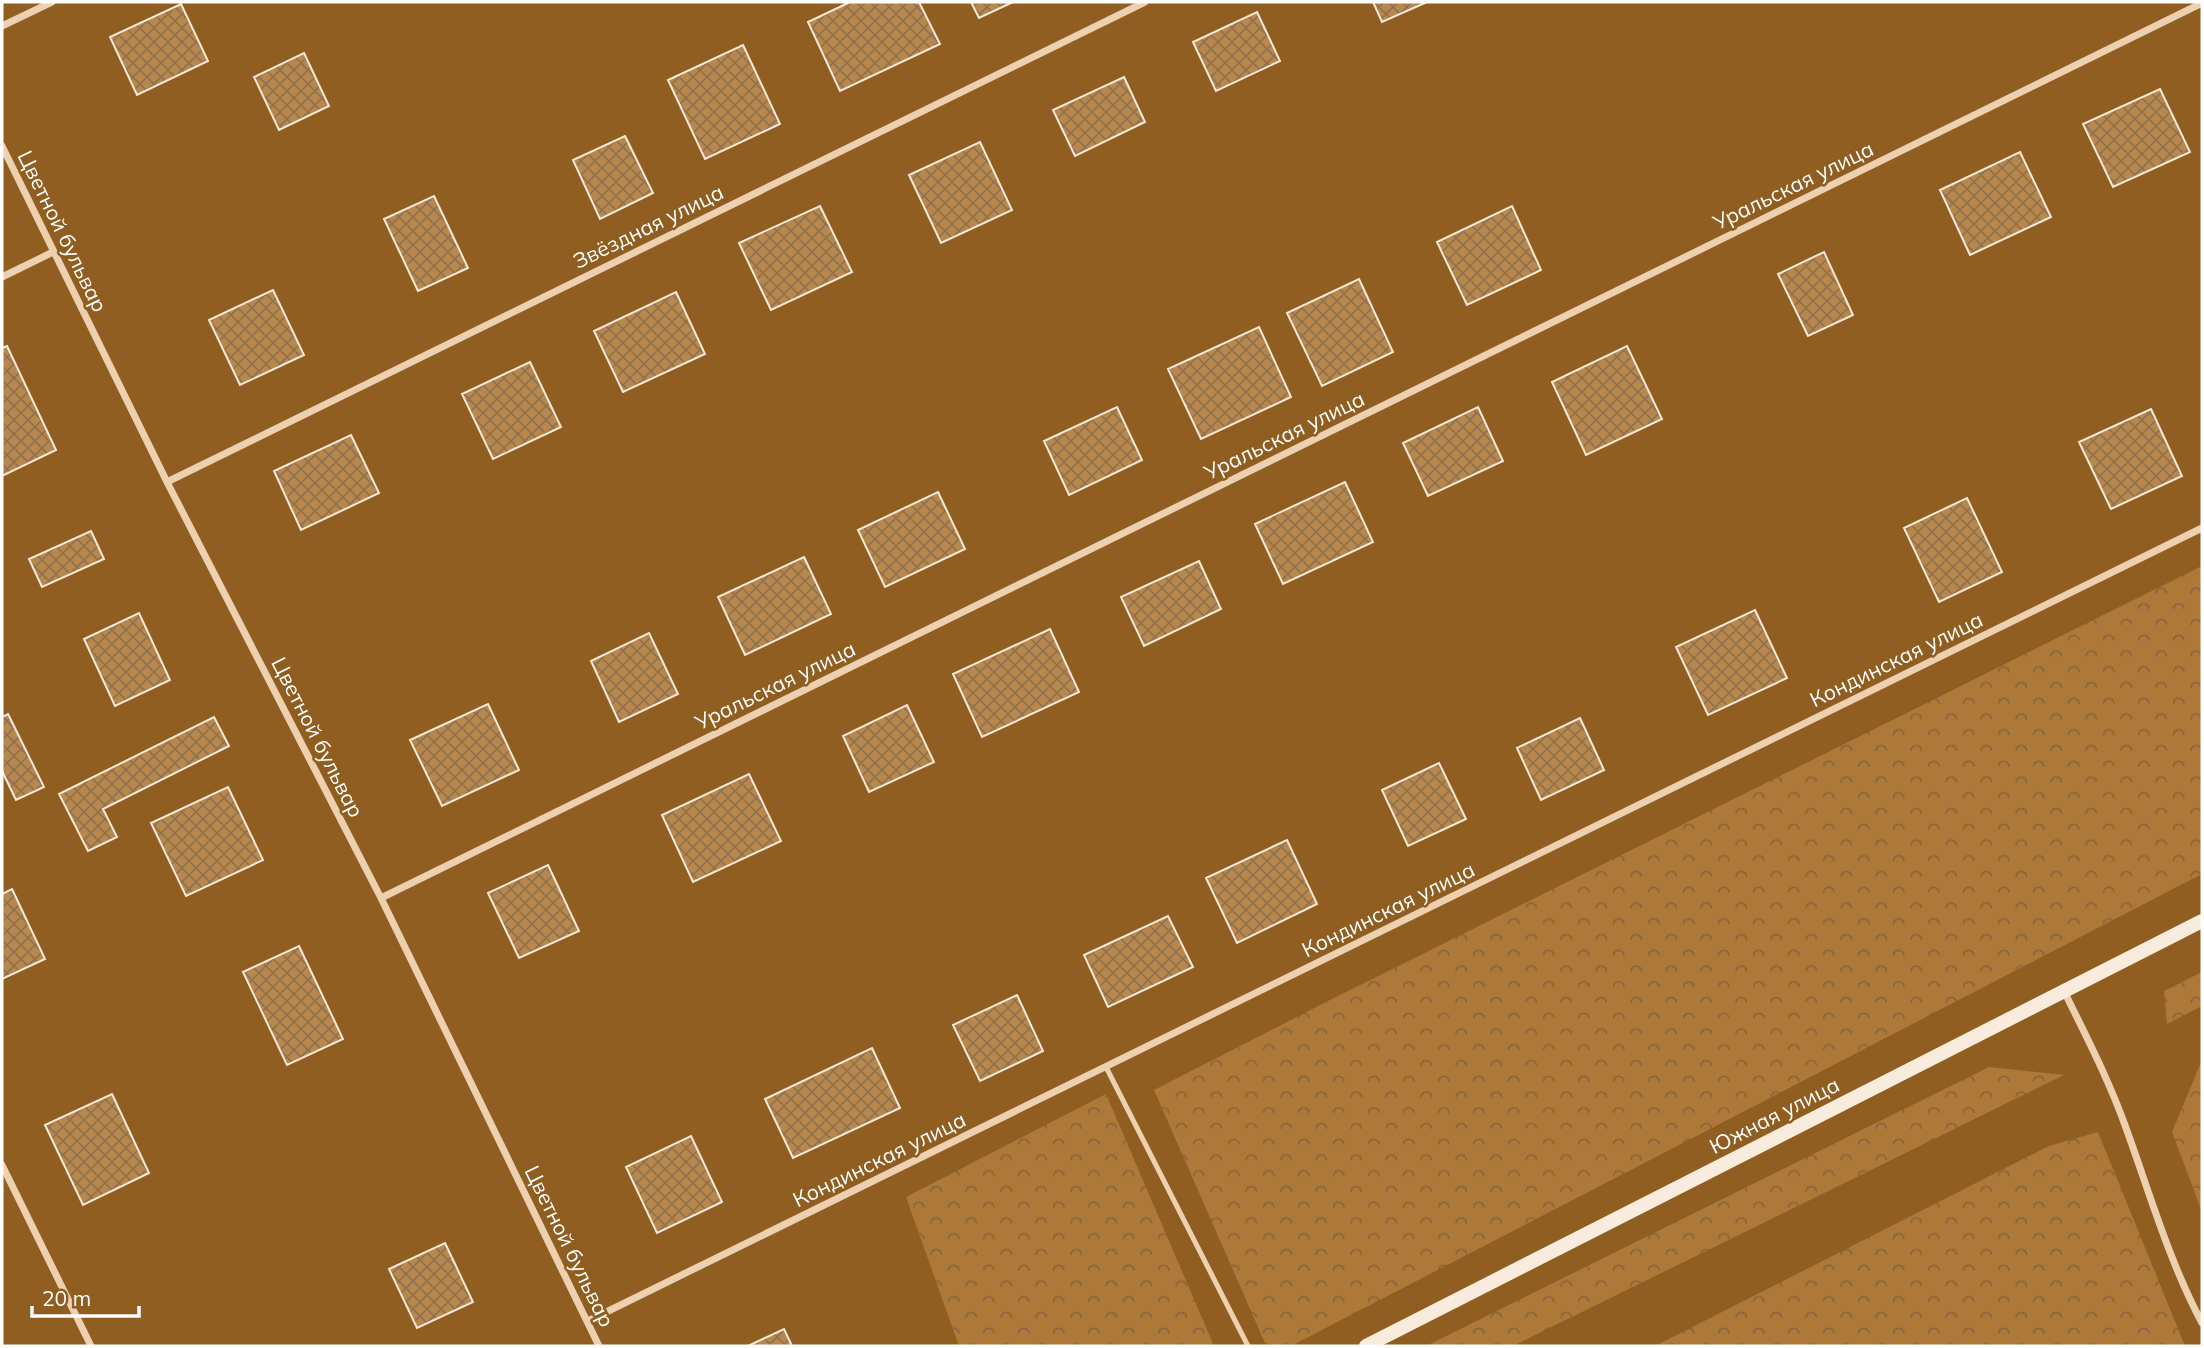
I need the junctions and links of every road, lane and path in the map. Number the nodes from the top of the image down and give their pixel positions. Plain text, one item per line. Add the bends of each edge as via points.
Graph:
1 (52, 2) edge
2 (1145, 2) edge
3 (2202, 3) edge
4 (2, 26) edge
5 (2, 146) edge
6 (53, 252) junction
7 (2, 277) edge
8 (167, 482) junction
9 (2202, 528) edge
10 (381, 898) junction
11 (2202, 921) edge
12 (2064, 991) junction
13 (1106, 1067) junction
14 (2, 1165) edge
15 (588, 1321) junction
16 (2202, 1323) edge
17 (91, 1346) edge
18 (599, 1346) edge
19 (1248, 1346) edge
20 (1366, 1346) edge

1 - 4 street
2 - 8 street, Звёздная улица
3 - 10 street, Уральская улица
5 - 6 street, Цветной бульвар
6 - 7 street
6 - 8 street, Цветной бульвар
8 - 10 street, Цветной бульвар
9 - 13 street, Кондинская улица
10 - 15 street, Цветной бульвар
11 - 12 street, Южная улица
12 - 16 street via 2101,1065 2176,1271
12 - 20 street, Южная улица
13 - 15 street, Кондинская улица
13 - 19 lane
14 - 17 street
15 - 18 street, Цветной бульвар

